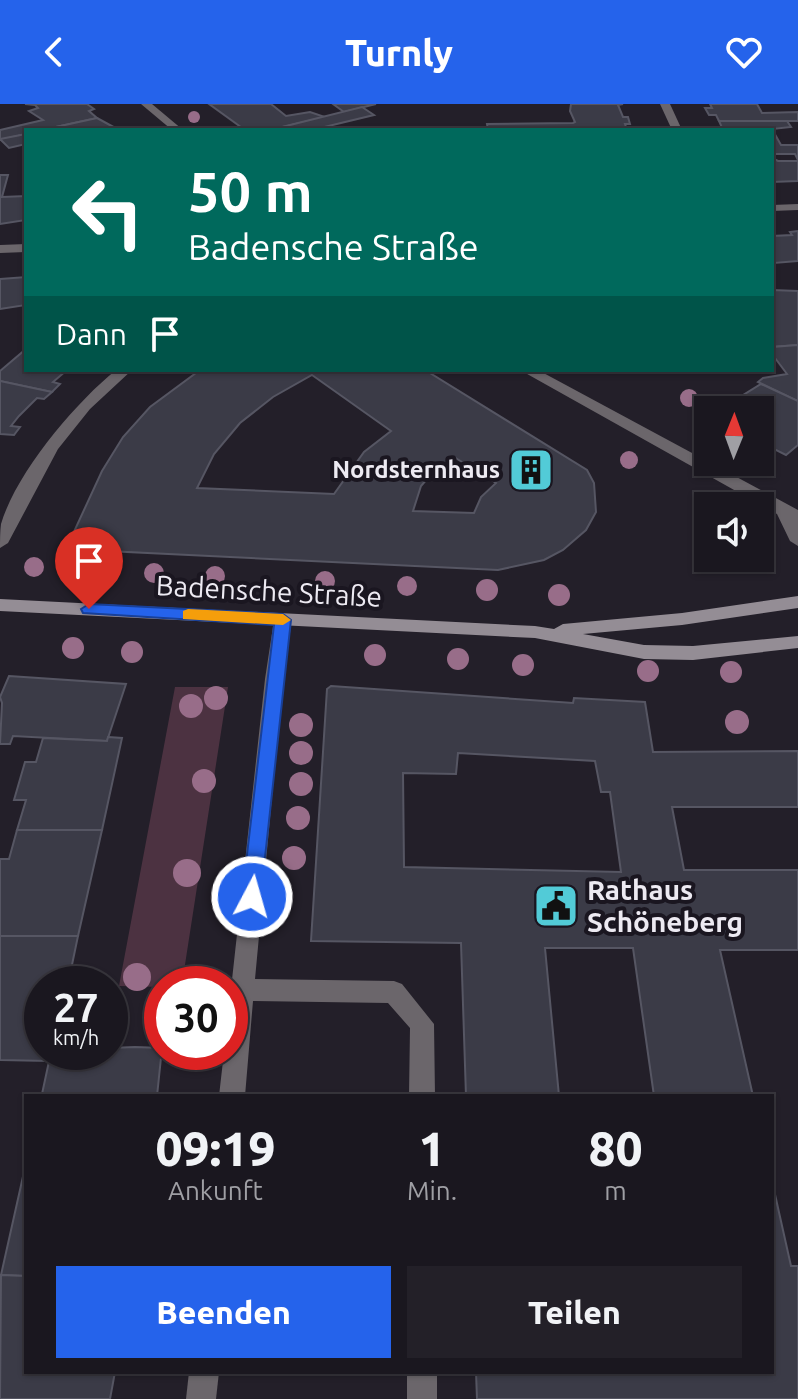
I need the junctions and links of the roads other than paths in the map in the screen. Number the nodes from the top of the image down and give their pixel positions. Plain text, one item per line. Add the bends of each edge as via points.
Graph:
1 (146, 104) edge
2 (665, 104) edge
3 (176, 128) edge
4 (676, 128) edge
5 (798, 207) edge
6 (774, 208) edge
7 (24, 248) edge
8 (0, 249) edge
9 (122, 372) edge
10 (531, 372) edge
11 (791, 514) edge
12 (798, 541) edge
13 (0, 543) edge
14 (798, 602) edge
15 (0, 605) edge
16 (283, 620) junction
17 (535, 632) junction
18 (798, 642) edge
19 (245, 966) edge
20 (248, 990) edge
21 (235, 1070) edge
22 (232, 1094) edge
23 (422, 1094) edge
24 (204, 1374) edge
25 (422, 1374) edge
26 (201, 1399) edge
27 (422, 1399) edge

1 - 3 street
2 - 4 street
5 - 6 street
7 - 8 street
9 - 13 street via 56,438
10 - 11 street
11 - 12 street
14 - 17 street, Badensche Straße
15 - 16 street, Badensche Straße
16 - 17 street, Badensche Straße
16 - 19 street
17 - 18 street, Badensche Straße via 644,652 693,653
20 - 23 street via 394,992 422,1024
21 - 22 street
24 - 26 street
25 - 27 street

